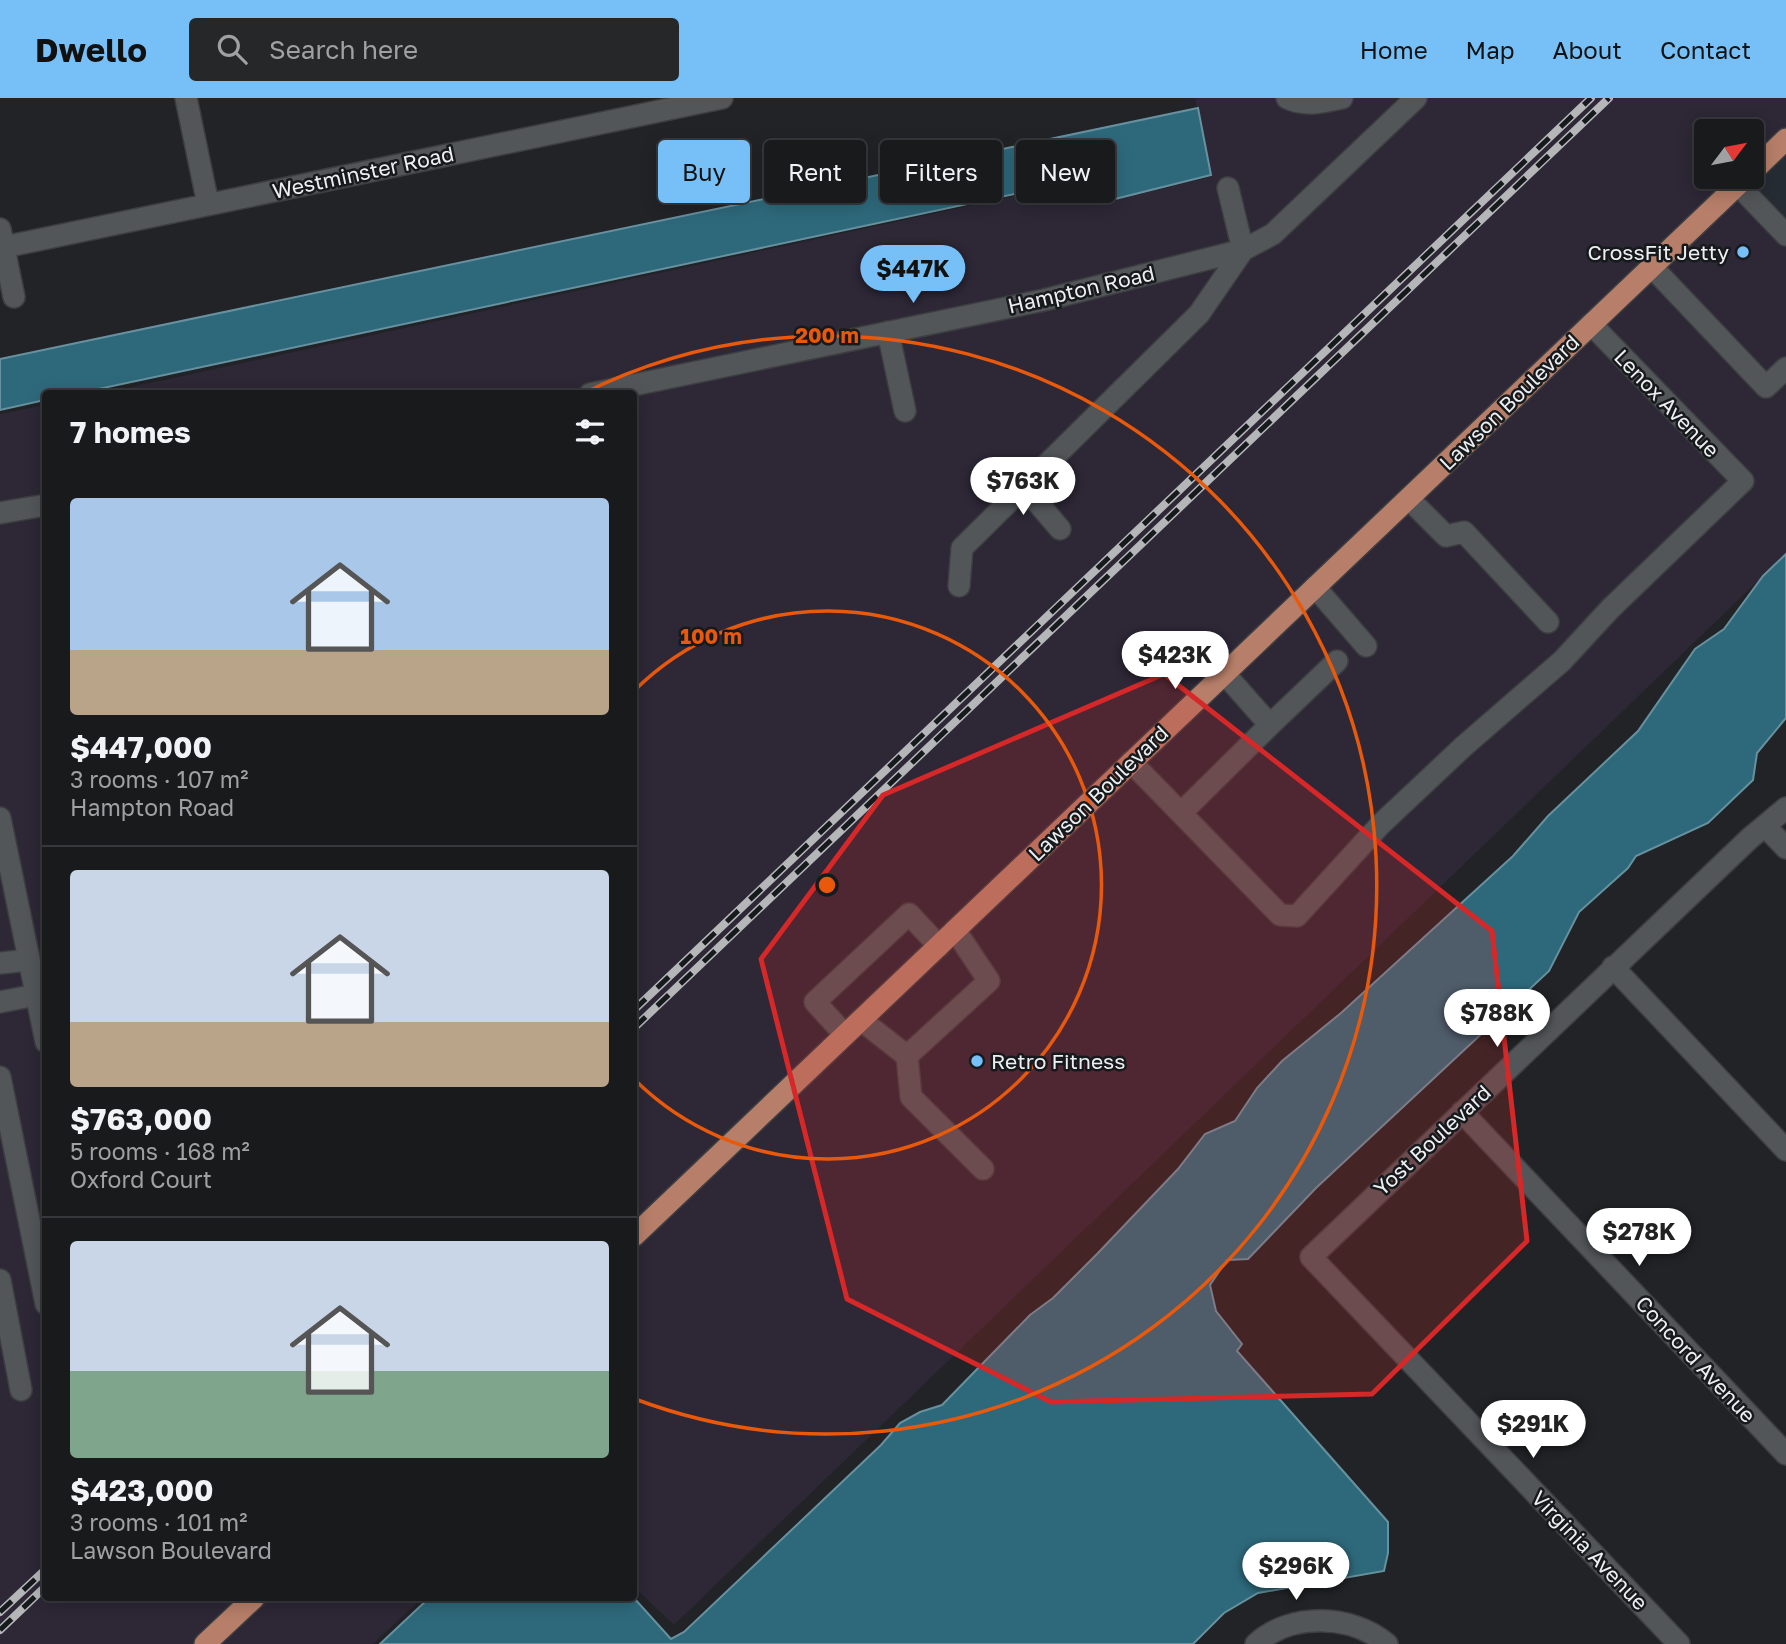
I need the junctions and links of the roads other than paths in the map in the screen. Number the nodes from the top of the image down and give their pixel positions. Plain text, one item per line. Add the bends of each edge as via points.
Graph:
1 (186, 98) edge
2 (722, 98) edge
3 (1287, 98) edge
4 (1342, 98) edge
5 (1416, 98) edge
6 (1786, 139) edge
7 (1764, 160) edge
8 (1228, 188) dead end
9 (1734, 189) edge
10 (1753, 189) edge
11 (208, 204) junction
12 (1786, 235) edge
13 (2, 238) edge
14 (1242, 250) junction
15 (1652, 267) junction
16 (14, 297) dead end
17 (1591, 324) junction
18 (888, 332) junction
19 (1786, 368) edge
20 (609, 390) edge
21 (905, 411) dead end
22 (1029, 481) junction
23 (1409, 499) junction
24 (42, 506) edge
25 (0, 513) edge
26 (1060, 529) dead end
27 (959, 586) dead end
28 (1315, 587) junction
29 (1548, 622) dead end
30 (1366, 646) dead end
31 (1338, 661) dead end
32 (1224, 673) junction
33 (1270, 725) junction
34 (1131, 762) junction
35 (1786, 808) edge
36 (1181, 813) junction
37 (0, 818) edge
38 (1765, 826) junction
39 (1786, 848) edge
40 (955, 930) junction
41 (939, 946) junction
42 (29, 960) junction
43 (0, 963) edge
44 (1614, 967) junction
45 (36, 995) junction
46 (0, 1002) edge
47 (861, 1020) junction
48 (42, 1023) edge
49 (845, 1035) junction
50 (907, 1056) junction
51 (0, 1077) edge
52 (1462, 1112) junction
53 (1786, 1150) edge
54 (983, 1169) dead end
55 (637, 1233) edge
56 (0, 1280) edge
57 (42, 1284) edge
58 (1356, 1304) joint
59 (21, 1390) dead end
60 (1786, 1454) edge
61 (251, 1601) edge
62 (205, 1644) edge
63 (1256, 1644) edge
64 (1387, 1644) edge
65 (1679, 1644) edge

1 - 11 street
2 - 11 street, Westminster Road
3 - 4 street via 1296,103 1319,103
5 - 14 street via 1273,233
6 - 7 main road, Lawson Boulevard
8 - 14 street
9 - 15 main road, Lawson Boulevard
10 - 12 street
11 - 13 street, Westminster Road
13 - 16 street
14 - 18 street, Hampton Road via 1044,300
14 - 22 street via 1199,314
15 - 17 main road, Lawson Boulevard
15 - 19 street via 1766,387
17 - 23 main road, Lawson Boulevard
17 - 36 street, Lenox Avenue via 1743,481 1619,600 1562,662 1381,824 1297,916 1280,915
18 - 20 street, Hampton Road
18 - 21 street
22 - 26 street via 1036,501
22 - 27 street via 962,548
23 - 28 main road, Lawson Boulevard
23 - 29 street via 1446,536 1464,532
24 - 25 street
28 - 30 street
28 - 32 main road, Lawson Boulevard
31 - 33 street
32 - 33 street
32 - 34 main road, Lawson Boulevard
33 - 36 street
34 - 36 street
34 - 40 main road, Lawson Boulevard
35 - 38 street, Yost Boulevard
37 - 42 street
38 - 39 street
38 - 44 street, Yost Boulevard
40 - 41 main road, Lawson Boulevard
40 - 50 street via 989,981
41 - 47 main road, Lawson Boulevard
41 - 49 street via 909,914 815,1002
42 - 43 street
42 - 45 street
44 - 52 street, Yost Boulevard
44 - 53 street
45 - 46 street
45 - 48 street
47 - 49 main road, Lawson Boulevard
47 - 50 street
49 - 55 main road, Lawson Boulevard
50 - 54 street via 911,1097
51 - 57 street
52 - 58 street, Yost Boulevard via 1311,1257
52 - 60 street, Concord Avenue
56 - 59 street
58 - 65 street, Virginia Avenue
61 - 62 main road
63 - 64 street via 1299,1623 1330,1621 1354,1625

